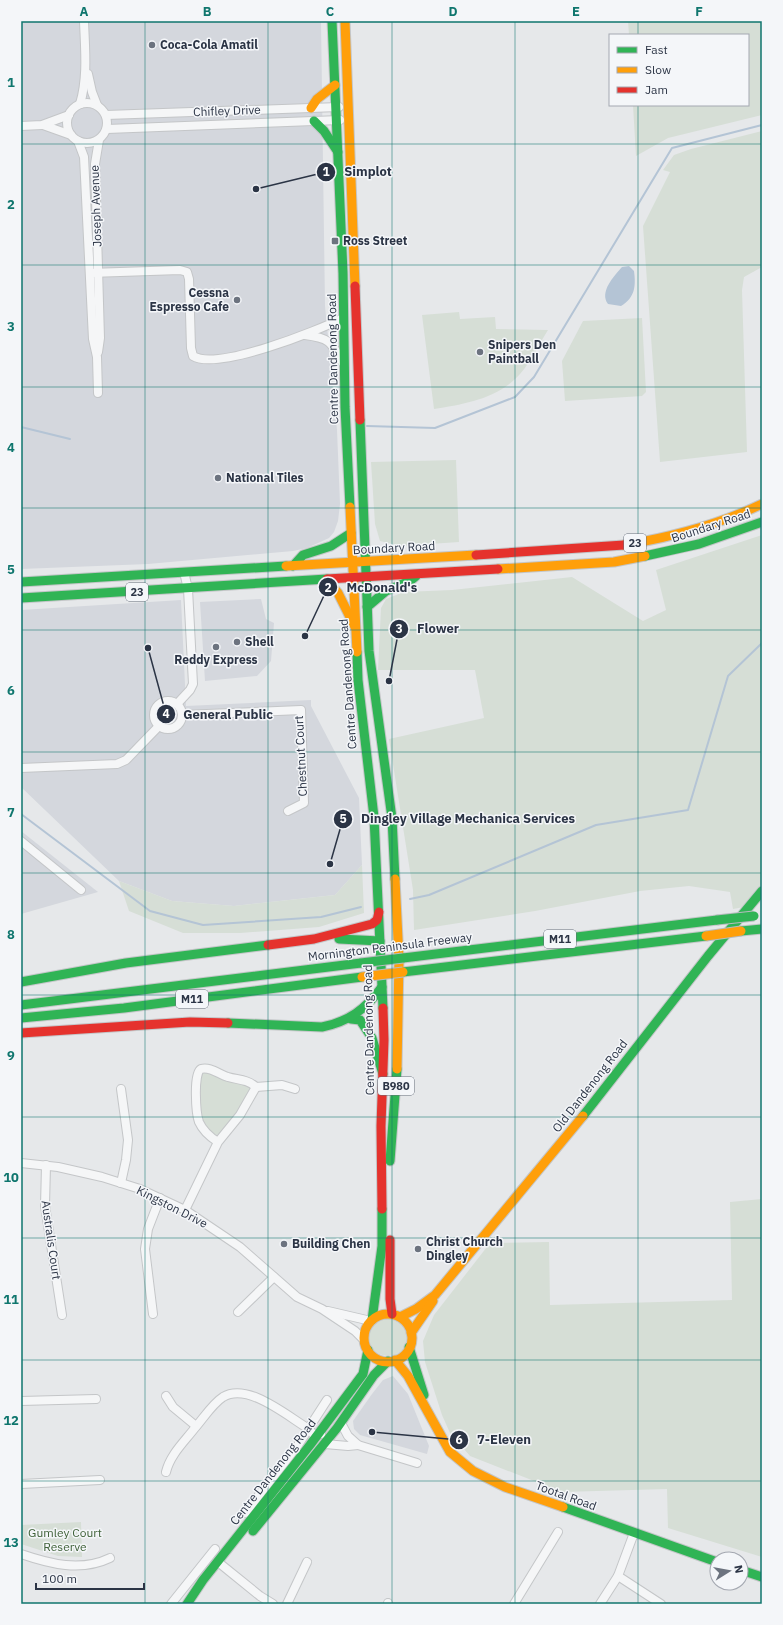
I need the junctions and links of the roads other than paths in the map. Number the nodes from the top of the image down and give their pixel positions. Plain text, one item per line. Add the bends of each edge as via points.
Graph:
1 (84, 21) edge
2 (332, 21) edge
3 (345, 21) edge
4 (86, 65) junction
5 (335, 85) junction
6 (80, 104) junction
7 (97, 105) junction
8 (348, 106) junction
9 (336, 107) junction
10 (311, 108) junction
11 (69, 115) junction
12 (106, 115) junction
13 (349, 120) junction
14 (314, 121) junction
15 (336, 121) junction
16 (42, 125) junction
17 (21, 126) edge
18 (107, 129) junction
19 (71, 135) junction
20 (99, 140) junction
21 (78, 142) junction
22 (338, 152) junction
23 (90, 273) junction
24 (99, 273) junction
25 (343, 318) junction
26 (305, 335) junction
27 (97, 357) junction
28 (344, 364) junction
29 (98, 393) dead end
30 (762, 504) edge
31 (762, 522) edge
32 (351, 533) junction
33 (366, 561) junction
34 (353, 562) junction
35 (293, 566) junction
36 (188, 572) junction
37 (418, 574) junction
38 (354, 578) junction
39 (366, 578) junction
40 (327, 580) junction
41 (21, 582) edge
42 (215, 587) junction
43 (188, 589) junction
44 (21, 598) edge
45 (355, 604) junction
46 (367, 605) junction
47 (356, 628) junction
48 (177, 704) junction
49 (182, 715) junction
50 (159, 726) junction
51 (21, 768) edge
52 (288, 811) dead end
53 (21, 841) edge
54 (81, 890) dead end
55 (762, 891) edge
56 (378, 912) junction
57 (758, 915) edge
58 (762, 929) edge
59 (314, 939) junction
60 (380, 941) junction
61 (400, 959) junction
62 (21, 982) edge
63 (382, 987) junction
64 (21, 1005) edge
65 (21, 1018) edge
66 (350, 1019) junction
67 (21, 1033) edge
68 (383, 1074) junction
69 (256, 1087) junction
70 (121, 1089) dead end
71 (295, 1089) dead end
72 (218, 1142) junction
73 (21, 1163) edge
74 (46, 1165) junction
75 (121, 1183) junction
76 (160, 1198) junction
77 (184, 1210) junction
78 (274, 1277) junction
79 (435, 1295) junction
80 (322, 1309) junction
81 (238, 1312) dead end
82 (153, 1314) dead end
83 (62, 1315) dead end
84 (396, 1316) junction
85 (372, 1320) junction
86 (411, 1333) junction
87 (364, 1340) junction
88 (409, 1347) junction
89 (368, 1350) junction
90 (391, 1361) junction
91 (166, 1396) dead end
92 (96, 1399) dead end
93 (327, 1400) dead end
94 (21, 1402) edge
95 (431, 1419) junction
96 (327, 1422) junction
97 (196, 1426) junction
98 (339, 1426) junction
99 (308, 1429) junction
100 (318, 1435) junction
101 (325, 1444) junction
102 (358, 1445) junction
103 (417, 1463) dead end
104 (166, 1472) dead end
105 (100, 1480) dead end
106 (21, 1484) edge
107 (245, 1513) dead end
108 (558, 1532) dead end
109 (634, 1533) junction
110 (215, 1549) dead end
111 (21, 1554) edge
112 (110, 1558) dead end
113 (709, 1559) edge
114 (307, 1562) dead end
115 (221, 1565) junction
116 (749, 1573) edge
117 (618, 1576) junction
118 (762, 1577) edge
119 (171, 1604) edge
120 (187, 1604) edge
121 (191, 1604) edge
122 (273, 1604) edge
123 (288, 1604) edge
124 (514, 1604) edge
125 (600, 1604) edge
126 (661, 1604) edge

1 - 4 street
2 - 5 main road, Centre Dandenong Road
3 - 8 main road, Centre Dandenong Road
4 - 6 street via 84,92
4 - 7 street
5 - 9 main road, Centre Dandenong Road
5 - 10 main road via 317,99
6 - 7 street
6 - 11 street
7 - 12 street
8 - 9 street, Chifley Drive
8 - 13 main road, Centre Dandenong Road
9 - 10 street, Chifley Drive
9 - 15 main road, Centre Dandenong Road
10 - 12 street, Chifley Drive
11 - 16 street
11 - 19 street via 68,129
12 - 18 street
13 - 15 street, Chifley Drive
13 - 33 main road, Centre Dandenong Road
14 - 15 street, Chifley Drive
14 - 18 street, Chifley Drive
14 - 22 main road
15 - 22 main road, Centre Dandenong Road
16 - 17 street
16 - 19 street
18 - 20 street
19 - 21 street
20 - 21 street via 89,143
20 - 24 street, Joseph Avenue via 95,164
21 - 23 street, Joseph Avenue via 84,157
22 - 25 main road, Centre Dandenong Road
23 - 24 street
23 - 27 street, Joseph Avenue via 93,339
24 - 26 street via 180,270 187,272 191,348 193,356 200,360 229,358
24 - 27 street, Joseph Avenue via 100,338
25 - 26 street
25 - 28 main road, Centre Dandenong Road
26 - 28 street via 329,341
27 - 29 street, Joseph Avenue
28 - 32 main road, Centre Dandenong Road
30 - 33 main road, Boundary Road / 23 via 683,534 614,547
31 - 37 main road, Boundary Road / 23 via 699,544 614,562
32 - 34 main road, Centre Dandenong Road
32 - 35 main road via 331,546 303,555
33 - 34 main road, Boundary Road / 23
33 - 39 main road, Centre Dandenong Road / B980
34 - 35 main road, Boundary Road / 23
34 - 38 main road, Centre Dandenong Road / B980
35 - 36 main road, Boundary Road / 23
36 - 41 main road, Boundary Road / 23
36 - 42 main road
36 - 43 street
37 - 39 main road, Boundary Road / 23
37 - 46 main road via 410,581 386,591
38 - 39 main road, Boundary Road / 23
38 - 40 main road, Boundary Road / 23
38 - 45 main road, Centre Dandenong Road / B980
39 - 46 main road, Centre Dandenong Road / B980
40 - 42 main road, Boundary Road / 23
40 - 47 main road via 338,593
42 - 43 main road, Boundary Road / 23
43 - 44 main road, Boundary Road / 23
43 - 48 street via 193,684
45 - 46 main road
45 - 47 main road, Centre Dandenong Road / B980
46 - 61 main road, Centre Dandenong Road / B980 via 371,680 392,818
47 - 56 main road, Centre Dandenong Road / B980 via 360,708 374,817
48 - 49 street
48 - 50 street via 168,700 158,704 153,713
49 - 50 street via 175,727 165,729
49 - 52 street, Chestnut Court via 301,710 304,803
50 - 51 street via 126,760 117,764
53 - 54 street
55 - 79 main road, Old Dandenong Road
56 - 59 main road via 377,920 370,925
56 - 60 main road, Centre Dandenong Road / B980
57 - 61 main road, Mornington Peninsula Freeway / M11, bridge
58 - 65 main road, M11, bridge via 124,1008
59 - 60 main road
59 - 62 main road via 126,963
60 - 61 main road via 390,946
60 - 63 main road, Centre Dandenong Road / B980
61 - 63 main road
61 - 64 main road, Mornington Peninsula Freeway / M11, bridge
61 - 84 main road, Centre Dandenong Road / B980 via 399,1042 389,1180 390,1299
63 - 66 main road via 369,1004
63 - 68 main road, Centre Dandenong Road / B980
66 - 67 main road via 316,1028 190,1022
66 - 68 main road via 360,1020 366,1028 374,1043
68 - 85 main road, Centre Dandenong Road / B980 via 382,1246
69 - 71 street via 282,1085
69 - 72 street via 240,1115
69 - 72 street via 246,1080 210,1070 202,1069 198,1072 197,1116 202,1129
70 - 75 street via 128,1140
72 - 77 street
73 - 74 street, Kingston Drive
74 - 75 street, Kingston Drive via 84,1172
74 - 83 street, Australis Court via 45,1206
75 - 76 street, Kingston Drive
76 - 77 street, Kingston Drive
76 - 82 street via 148,1229 145,1249
77 - 78 street, Kingston Drive via 234,1242
78 - 80 street, Kingston Drive via 297,1297
78 - 81 street
79 - 84 main road, Old Dandenong Road via 416,1309
79 - 86 main road, Old Dandenong Road
80 - 85 street, Kingston Drive
80 - 87 street, Kingston Drive
84 - 85 main road via 383,1314
84 - 86 main road, B980 via 406,1322
85 - 87 main road, B980
86 - 88 main road
87 - 89 main road
88 - 90 main road via 402,1356
88 - 95 main road, Tootal Road
89 - 90 main road via 377,1358
89 - 96 main road, Centre Dandenong Road via 363,1374
90 - 95 main road, Tootal Road via 408,1376
90 - 98 main road, Centre Dandenong Road via 371,1380
91 - 97 street via 173,1407
92 - 94 street
93 - 99 street, Centre Dandenong Road
95 - 109 main road, Tootal Road via 450,1452 479,1476
96 - 99 street
96 - 100 main road, Centre Dandenong Road
97 - 99 street via 220,1399 229,1394 242,1392 255,1396
97 - 104 street via 171,1458
98 - 100 street
98 - 101 main road, Centre Dandenong Road
98 - 102 street
99 - 100 street
99 - 107 street, Centre Dandenong Road
100 - 115 main road, Centre Dandenong Road
101 - 102 street
101 - 115 main road, Centre Dandenong Road
102 - 103 street
105 - 106 street
108 - 124 street
109 - 113 main road, Tootal Road
109 - 117 street
110 - 119 street
111 - 112 street via 65,1565 95,1564
114 - 123 street
115 - 120 main road, Centre Dandenong Road
115 - 121 main road, Centre Dandenong Road
115 - 122 street
116 - 118 main road
117 - 125 street
117 - 126 street

